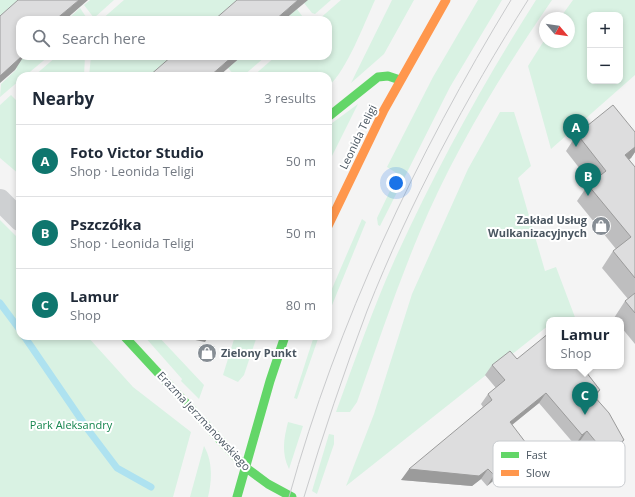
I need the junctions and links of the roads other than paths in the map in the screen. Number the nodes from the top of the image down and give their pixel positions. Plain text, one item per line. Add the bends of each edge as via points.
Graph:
1 (446, 0) edge
2 (400, 80) junction
3 (332, 114) edge
4 (0, 200) edge
5 (16, 216) edge
6 (332, 218) edge
7 (128, 340) edge
8 (284, 340) edge
9 (245, 467) junction
10 (237, 497) edge
11 (292, 497) edge

1 - 2 street, Leonida Teligi
2 - 3 street, Leonida Teligi via 388,76 378,77
2 - 6 street, Leonida Teligi
4 - 5 street
7 - 9 street, Erazma Jerzmanowskiego
8 - 9 street
9 - 10 street
9 - 11 street, Erazma Jerzmanowskiego

